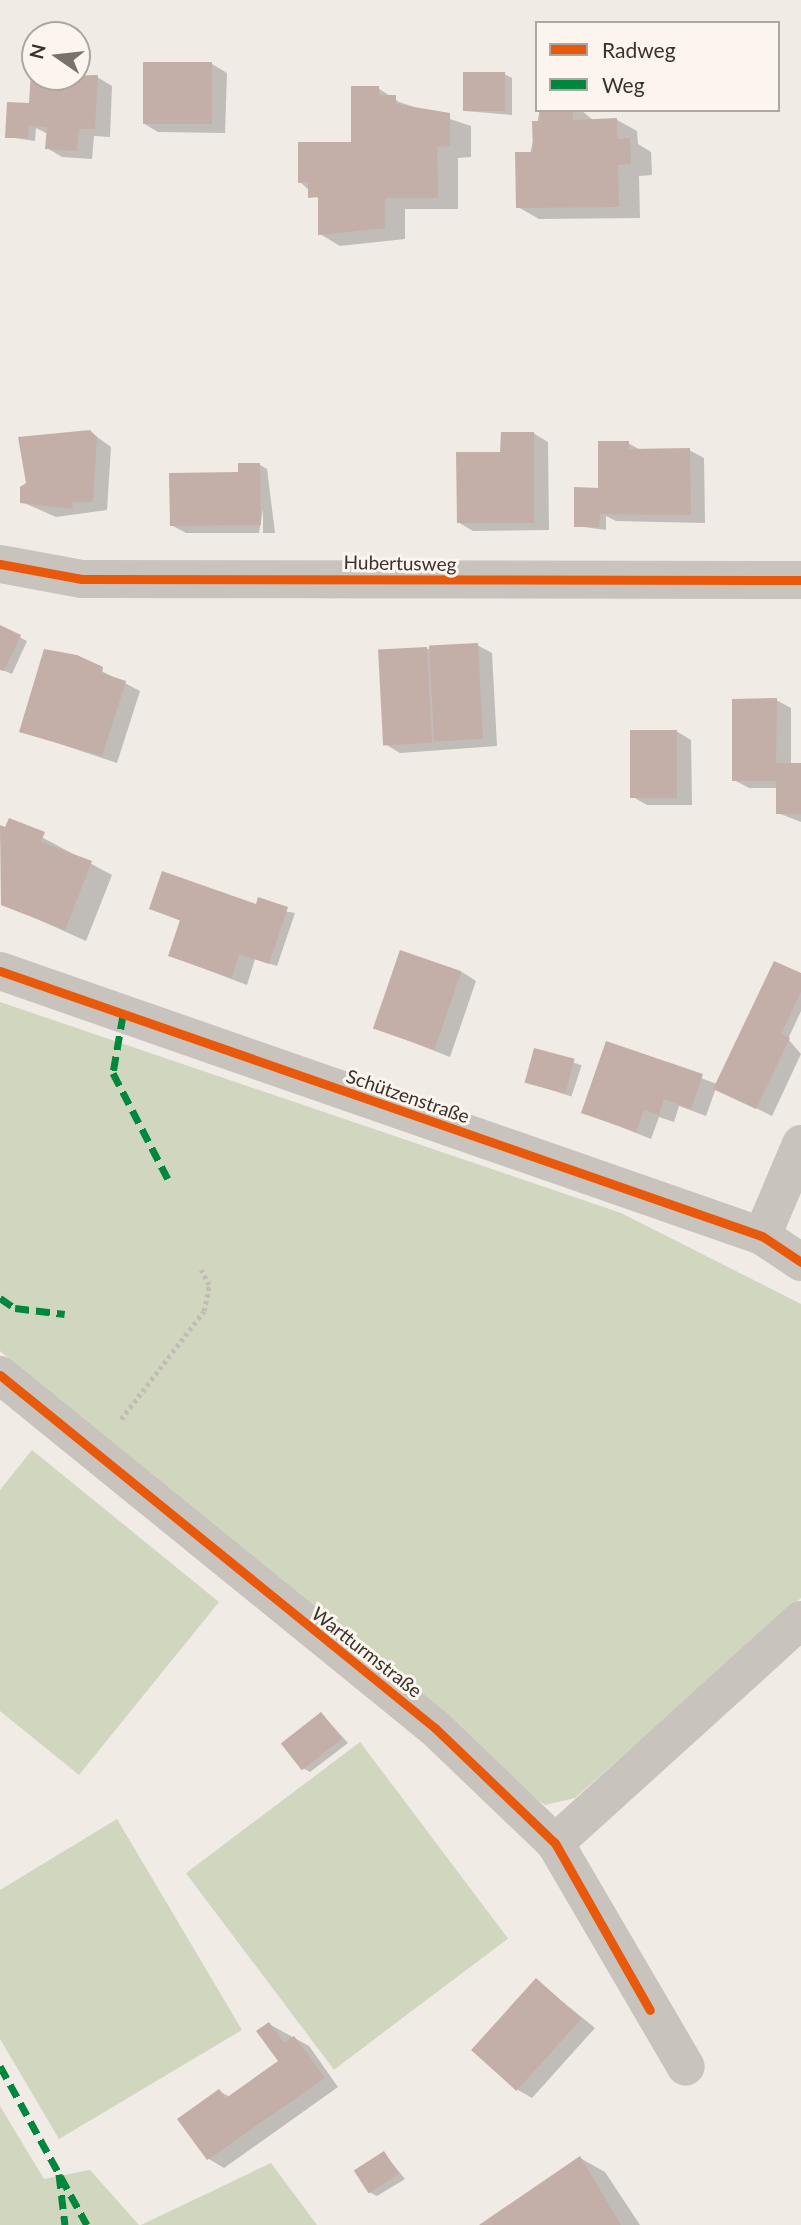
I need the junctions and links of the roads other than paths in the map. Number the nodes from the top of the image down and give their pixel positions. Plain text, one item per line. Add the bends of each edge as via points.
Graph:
1 (0, 564) edge
2 (801, 580) edge
3 (0, 971) edge
4 (801, 1144) edge
5 (780, 1212) edge
6 (801, 1262) edge
7 (0, 1375) edge
8 (801, 1620) edge
9 (555, 1843) junction
10 (686, 2067) dead end

1 - 2 street, Hubertusweg via 82,579
3 - 5 street, Schützenstraße
4 - 5 street
5 - 6 street, Schützenstraße
7 - 9 street, Wartturmstraße via 435,1728
8 - 9 street
9 - 10 street, Wartturmstraße

